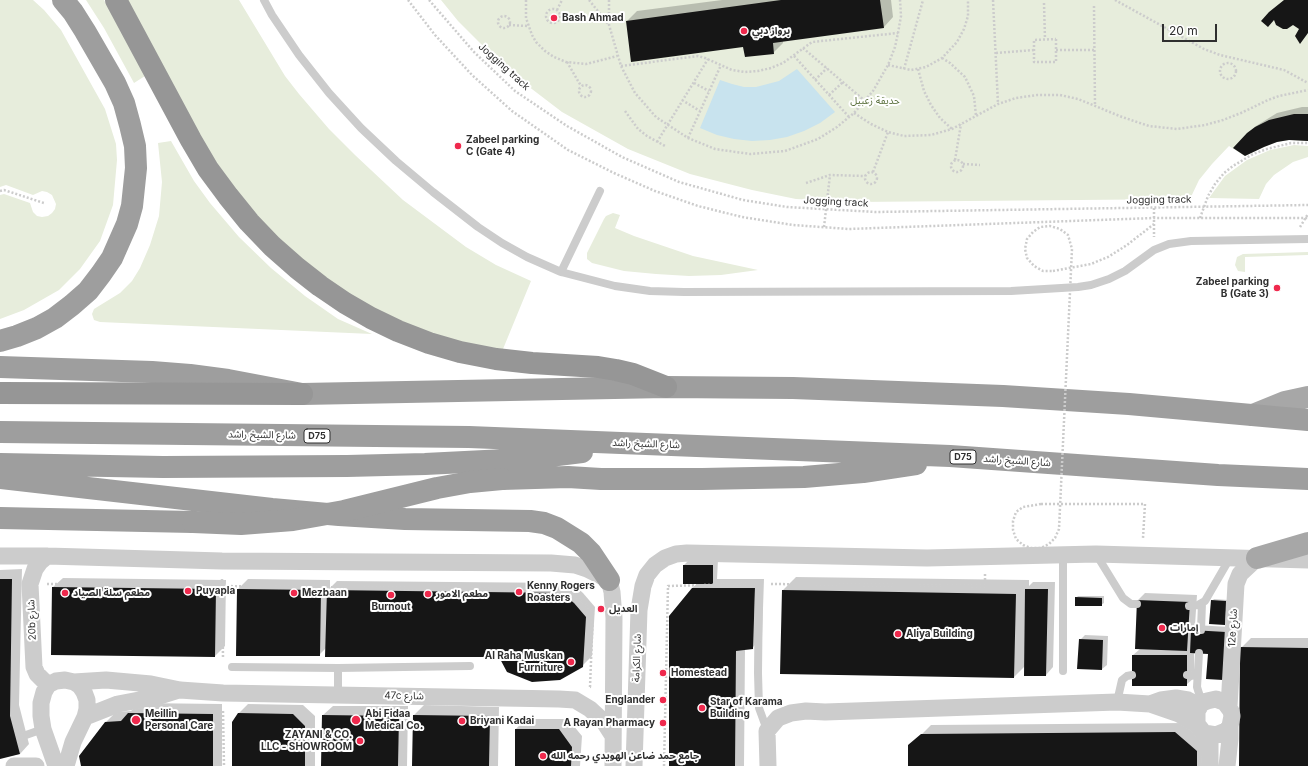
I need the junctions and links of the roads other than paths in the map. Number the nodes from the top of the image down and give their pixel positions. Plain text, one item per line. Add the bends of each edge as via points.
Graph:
1 (63, 0) edge
2 (116, 0) edge
3 (264, 0) edge
4 (600, 191) dead end
5 (1308, 239) edge
6 (562, 272) junction
7 (0, 341) edge
8 (0, 367) edge
9 (666, 387) junction
10 (0, 394) edge
11 (302, 394) junction
12 (1308, 397) edge
13 (1253, 415) junction
14 (1308, 420) edge
15 (0, 432) edge
16 (634, 444) junction
17 (950, 456) junction
18 (0, 464) edge
19 (0, 478) edge
20 (1302, 482) edge
21 (0, 518) edge
22 (1308, 543) edge
23 (1096, 554) junction
24 (1063, 555) junction
25 (0, 556) edge
26 (47, 556) junction
27 (1230, 558) junction
28 (1257, 558) junction
29 (1308, 560) edge
30 (609, 580) junction
31 (759, 584) road end
32 (1202, 603) junction
33 (1137, 604) dead end
34 (1190, 606) dead end
35 (1201, 630) dead end
36 (1199, 654) dead end
37 (470, 666) dead end
38 (232, 667) dead end
39 (338, 668) junction
40 (1063, 671) dead end
41 (1132, 675) dead end
42 (1187, 676) dead end
43 (1197, 676) junction
44 (74, 682) junction
45 (48, 685) junction
46 (180, 690) junction
47 (338, 695) junction
48 (1117, 702) junction
49 (1150, 704) junction
50 (1201, 705) junction
51 (1229, 707) junction
52 (85, 717) junction
53 (1197, 724) junction
54 (1230, 726) junction
55 (43, 729) junction
56 (767, 731) junction
57 (26, 734) dead end
58 (1210, 735) junction
59 (613, 736) junction
60 (32, 761) edge
61 (14, 766) edge
62 (41, 766) edge
63 (56, 766) edge
64 (66, 766) edge
65 (613, 766) edge
66 (634, 766) edge
67 (768, 766) edge
68 (1210, 766) edge
69 (1227, 766) edge

1 - 7 highway via 85,31 124,104 134,146 136,168 132,206 112,258 88,291 55,318 37,328
2 - 9 highway via 212,174 249,222 272,246 320,286 358,311 428,343 496,359 616,370
3 - 6 lane via 299,55 329,93 396,161 472,223 527,257
4 - 6 lane
5 - 6 lane via 1191,241 1169,244 1154,250 1125,271 1091,285 1011,291 664,292 615,286
8 - 11 highway via 190,375
9 - 11 highway
9 - 13 highway via 855,390 996,396
10 - 11 highway
12 - 13 main road via 1285,402
13 - 14 highway
15 - 16 highway, شارع الشيخ راشد / D75 via 469,437
16 - 17 highway, شارع الشيخ راشد / D75
16 - 18 highway via 562,455 425,464 261,467
17 - 20 highway, شارع الشيخ راشد / D75
17 - 21 highway, bridge via 892,468 833,475 702,479 549,477 470,482 300,520 267,523
19 - 30 highway via 339,515 405,519 530,520 557,528 581,543
22 - 28 main road
23 - 24 street
23 - 27 street
23 - 33 lane via 1123,598 1131,604
24 - 40 lane
24 - 66 street, شارع الكرامة via 926,558 687,553 665,558 647,575 641,598
25 - 26 street
26 - 30 street via 222,561 563,564 587,569
26 - 45 street, 20b شارع via 35,569 30,584 34,667
27 - 28 street
27 - 32 lane
28 - 29 street
28 - 51 street, 12e شارع via 1240,574 1236,584
30 - 59 street via 614,618
31 - 56 lane via 759,708
32 - 34 lane
32 - 35 lane
36 - 43 lane
37 - 39 lane
38 - 39 lane
39 - 47 lane
41 - 48 lane via 1122,680
42 - 43 lane
43 - 50 lane
44 - 45 street, 47c شارع via 60,680
44 - 46 street, 47c شارع via 106,680 151,684
44 - 52 street via 80,686 87,700
45 - 55 street via 42,703
46 - 47 street, 47c شارع
46 - 52 street, 47c شارع via 118,704
47 - 59 street, 47c شارع via 575,700 604,722
48 - 49 street
48 - 56 street via 825,712 806,710 778,718
49 - 50 street via 1176,698
49 - 53 street via 1179,714
50 - 51 street via 1216,699
50 - 53 street via 1197,711
51 - 54 street via 1232,716
52 - 64 street via 73,742
53 - 58 street via 1204,733
54 - 58 street via 1221,734
54 - 69 street
55 - 57 lane
55 - 63 street
56 - 67 street
58 - 68 street
59 - 65 street
60 - 61 street
60 - 62 lane

